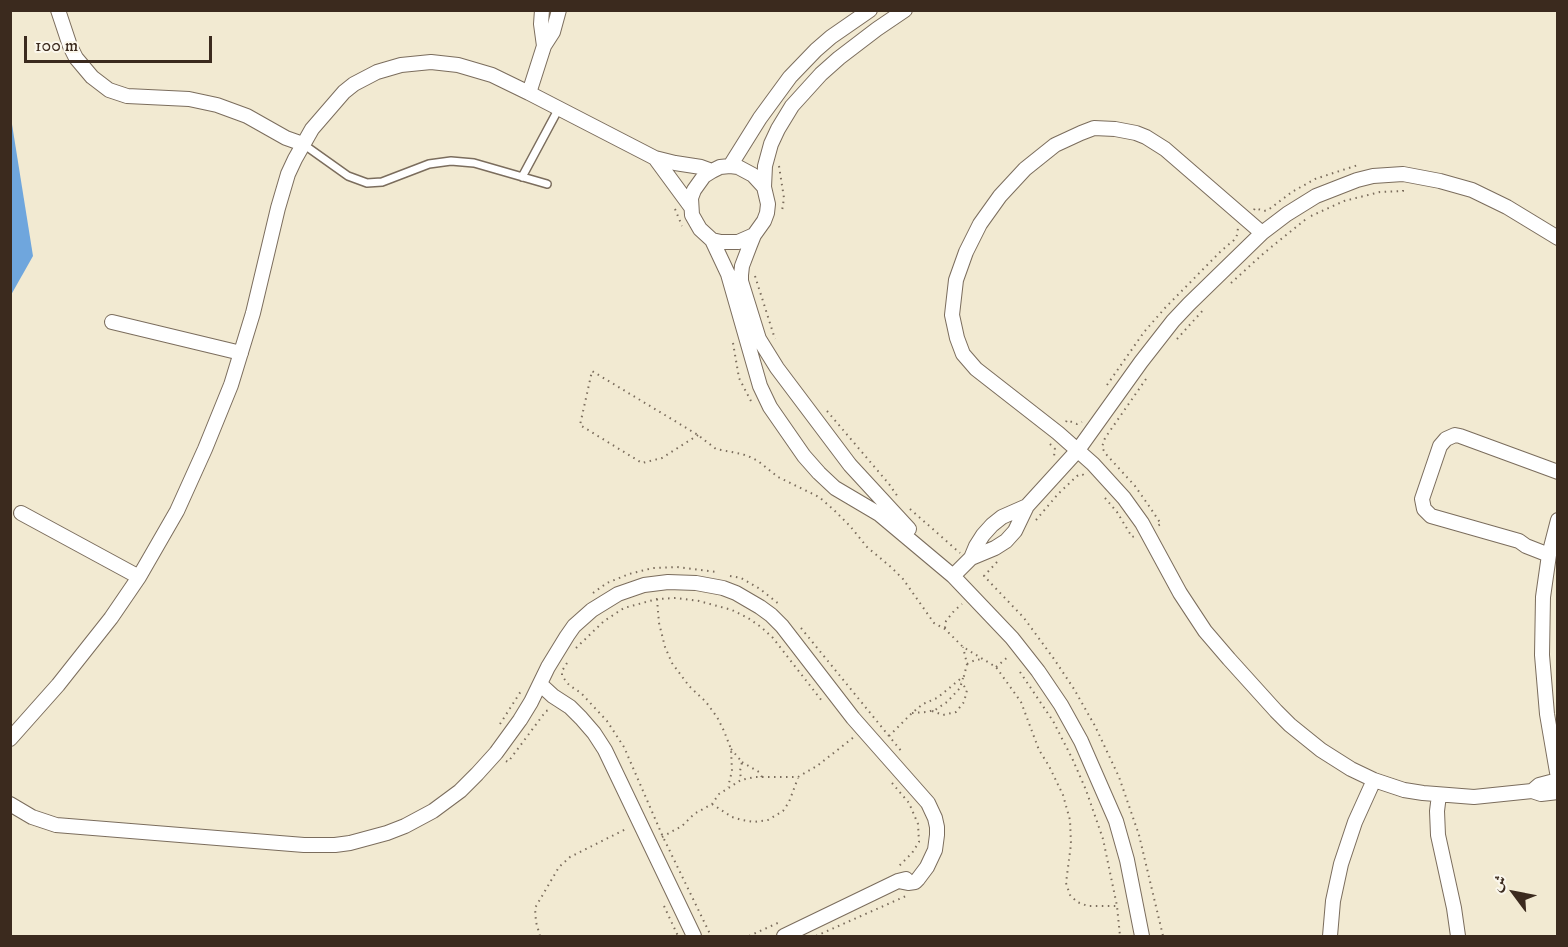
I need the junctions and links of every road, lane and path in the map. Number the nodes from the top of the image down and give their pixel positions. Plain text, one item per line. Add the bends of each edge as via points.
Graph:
1 (58, 10) edge
2 (542, 10) edge
3 (559, 10) edge
4 (870, 10) edge
5 (905, 10) edge
6 (544, 46) junction
7 (529, 93) junction
8 (559, 108) junction
9 (303, 144) junction
10 (656, 158) junction
11 (779, 161) dead end
12 (730, 166) junction
13 (712, 171) junction
14 (522, 177) junction
15 (547, 184) dead end
16 (764, 188) junction
17 (691, 207) junction
18 (781, 212) dead end
19 (1262, 233) junction
20 (754, 235) junction
21 (1557, 238) edge
22 (712, 240) junction
23 (755, 271) dead end
24 (745, 311) junction
25 (112, 322) dead end
26 (732, 338) dead end
27 (777, 344) dead end
28 (241, 353) junction
29 (754, 405) dead end
30 (826, 409) dead end
31 (698, 435) junction
32 (1078, 450) junction
33 (1557, 472) edge
34 (899, 498) dead end
35 (906, 505) dead end
36 (1027, 506) junction
37 (21, 513) dead end
38 (1557, 520) edge
39 (1551, 549) junction
40 (970, 560) junction
41 (940, 564) junction
42 (718, 573) dead end
43 (730, 576) dead end
44 (952, 576) junction
45 (139, 577) junction
46 (592, 593) dead end
47 (657, 599) junction
48 (957, 599) dead end
49 (963, 604) dead end
50 (780, 605) dead end
51 (795, 621) dead end
52 (963, 647) junction
53 (575, 650) dead end
54 (1010, 656) dead end
55 (571, 657) dead end
56 (983, 659) junction
57 (967, 664) junction
58 (996, 667) junction
59 (1019, 670) dead end
60 (964, 676) junction
61 (961, 682) junction
62 (540, 684) junction
63 (524, 686) dead end
64 (826, 706) dead end
65 (551, 710) dead end
66 (932, 711) junction
67 (912, 713) junction
68 (498, 727) dead end
69 (889, 736) junction
70 (854, 737) dead end
71 (10, 740) edge
72 (731, 750) junction
73 (496, 753) junction
74 (903, 754) dead end
75 (742, 762) junction
76 (762, 777) junction
77 (798, 777) junction
78 (1557, 779) edge
79 (741, 780) junction
80 (889, 780) dead end
81 (1374, 780) junction
82 (728, 788) junction
83 (1532, 791) junction
84 (1557, 792) edge
85 (1439, 795) junction
86 (10, 804) edge
87 (712, 804) junction
88 (628, 828) dead end
89 (663, 837) junction
90 (649, 843) junction
91 (898, 867) dead end
92 (909, 894) dead end
93 (660, 898) dead end
94 (1117, 906) junction
95 (781, 922) dead end
96 (540, 936) edge
97 (678, 936) edge
98 (694, 936) edge
99 (711, 936) edge
100 (749, 936) edge
101 (784, 936) edge
102 (816, 936) edge
103 (1120, 936) edge
104 (1142, 936) edge
105 (1330, 936) edge
106 (1458, 936) edge

1 - 9 street via 76,58 109,90 127,96 189,99 217,105
2 - 6 street
3 - 6 street via 553,33
4 - 12 street via 831,37 796,70
5 - 16 street via 839,58 792,106 771,144
6 - 7 street
7 - 8 street
7 - 9 street via 492,75 458,65 401,65 377,72 344,92
8 - 10 street
8 - 14 lane
9 - 14 lane via 348,176 367,183 451,161 474,163
9 - 28 street via 282,191
10 - 13 street
10 - 17 street
11 - 18 path via 784,198
12 - 13 street
12 - 16 street via 753,175
13 - 17 street via 694,190
14 - 15 lane
16 - 20 street via 767,213
17 - 22 street via 695,223
19 - 21 street via 1330,189 1373,176 1403,174 1472,190
19 - 32 street via 1168,327
19 - 32 street via 1165,149 1136,133 1115,129 1094,128 1055,145 1024,169 1000,196 973,238 956,280 952,315 957,338 963,354 976,369
20 - 22 street via 738,242
20 - 24 street via 742,266
22 - 24 street
23 - 27 path
24 - 41 street via 764,349 841,453
24 - 41 street via 765,397 804,456 835,488 879,514
25 - 28 street
26 - 29 path via 739,378
28 - 45 street via 191,480
30 - 34 path
31 - 31 path via 668,455 642,463 580,425 592,371
31 - 52 path via 716,449 758,461 778,477 819,497 903,579 934,623 945,628
32 - 36 street
32 - 81 street via 1129,504 1192,612 1254,687 1290,725 1321,750
33 - 39 street via 1460,435 1450,436 1443,442 1422,504 1436,518 1526,546
35 - 40 path
36 - 40 street via 992,525 979,540
36 - 40 street via 1006,541
37 - 45 street
38 - 39 street
39 - 78 street via 1543,597 1542,655
40 - 44 street
41 - 44 street
42 - 46 path via 653,568 607,583
43 - 50 path via 760,589
44 - 104 street via 1038,671 1081,741 1116,820
45 - 71 street via 86,651
47 - 53 path via 624,608 604,621
47 - 64 path via 699,601 748,618 773,638
47 - 72 path via 664,646 672,663 717,717
48 - 49 path
51 - 69 path
52 - 56 path
52 - 57 path
54 - 58 path
55 - 89 path via 562,676 608,721 624,747
56 - 57 path
56 - 58 path
57 - 60 path
58 - 94 path via 1021,702 1039,750 1063,795 1070,820 1066,883 1070,895 1088,906
59 - 94 path via 1053,721 1086,790 1103,839
60 - 61 path
60 - 67 path
61 - 66 path via 947,702
61 - 66 path via 967,690 956,712 943,715
62 - 73 street
62 - 90 street via 570,707 594,733 615,767
62 - 101 street via 574,626 604,601 632,589 668,582 723,588 760,607 782,626 853,718 909,782 930,825 932,842 914,877
63 - 68 path
65 - 73 path via 546,711 508,762
66 - 67 path
67 - 69 path
69 - 74 path
70 - 77 path
72 - 75 path
72 - 82 path
73 - 86 street via 459,791 419,819 378,836 334,845 62,825 44,822
75 - 76 path
75 - 79 path
76 - 77 path
76 - 79 path
77 - 87 path via 783,811 768,820 742,820
78 - 83 street
79 - 82 path
80 - 91 path via 909,803 918,824 919,842
81 - 85 street
81 - 105 street via 1341,864
82 - 87 path
83 - 84 street
83 - 85 street via 1474,797
85 - 106 street via 1437,823
87 - 89 path
88 - 96 path via 570,857 559,867 535,908
89 - 90 path
89 - 99 path
90 - 98 street
92 - 102 path
93 - 97 path
94 - 103 path
95 - 100 path

